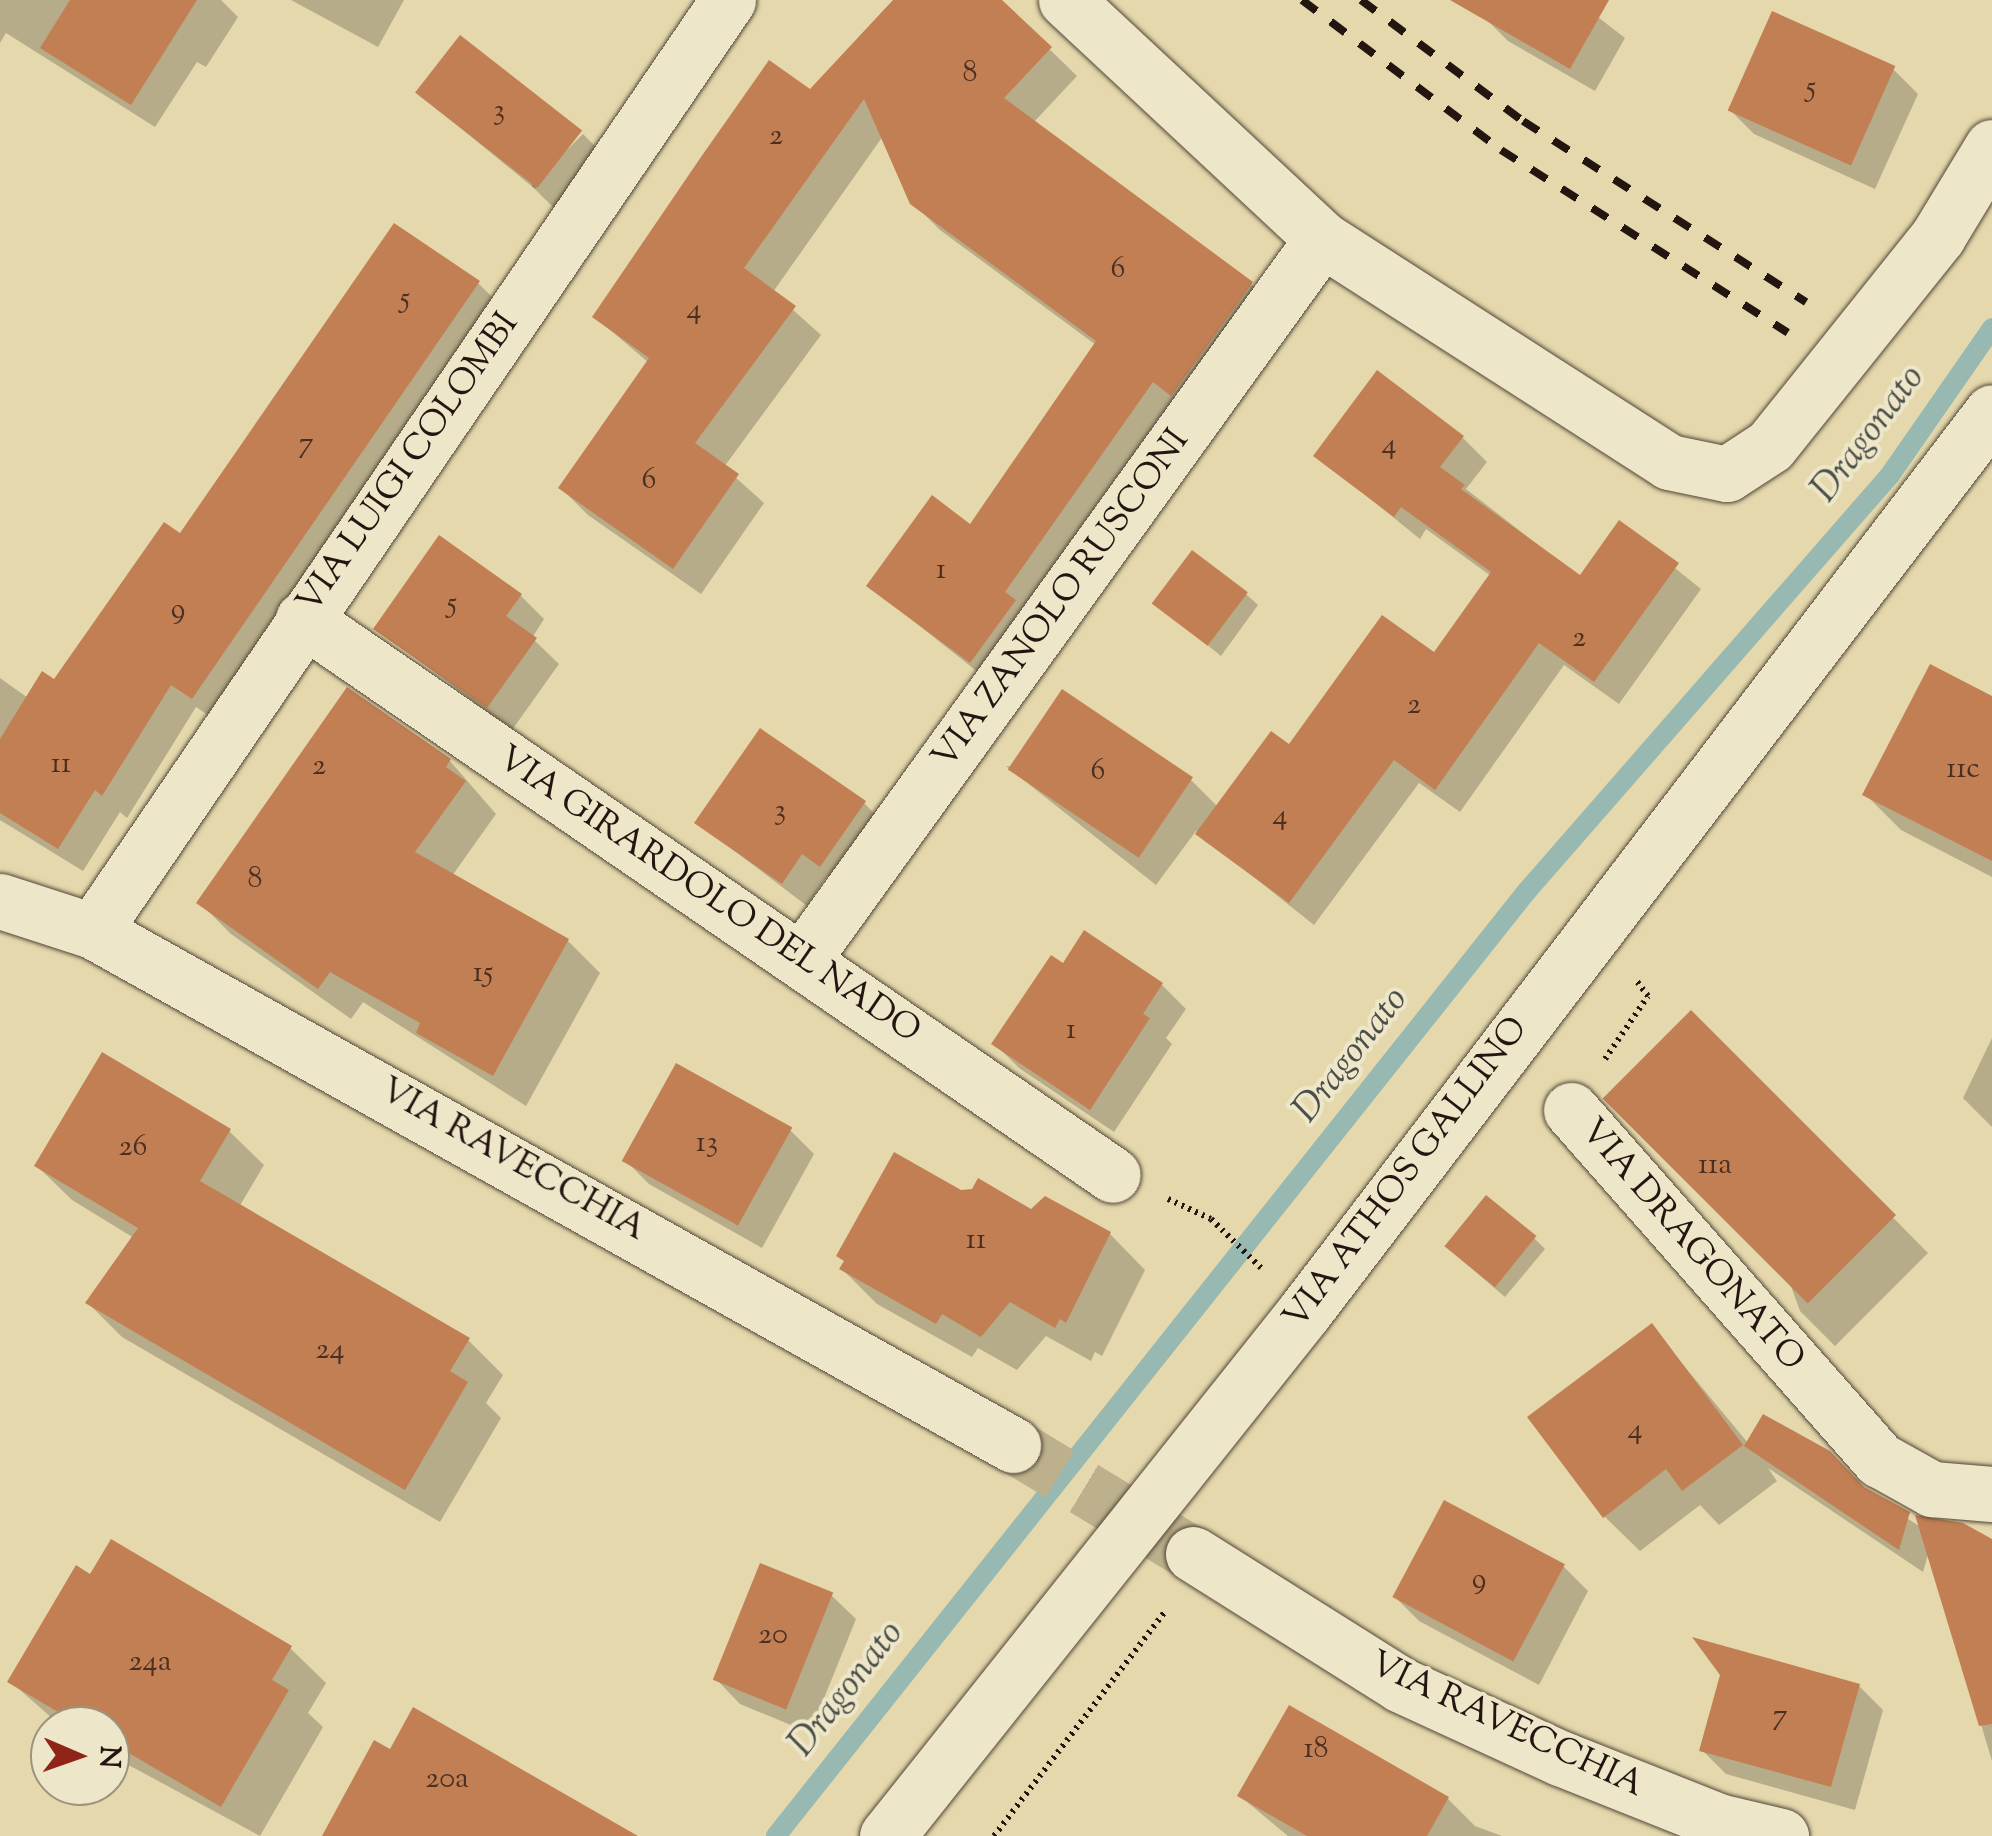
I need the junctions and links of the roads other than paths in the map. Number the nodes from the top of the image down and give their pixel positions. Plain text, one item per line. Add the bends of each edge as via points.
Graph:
1 (728, 0) edge
2 (1066, 0) edge
3 (1992, 146) edge
4 (1322, 240) junction
5 (1992, 412) edge
6 (303, 619) junction
7 (0, 901) edge
8 (93, 930) junction
9 (802, 960) junction
10 (1572, 1110) road end
11 (1113, 1175) dead end
12 (1013, 1445) tunnel mouth
13 (1992, 1494) edge
14 (1199, 1558) tunnel mouth
15 (887, 1836) edge
16 (1781, 1836) edge

1 - 6 street, VIA LUIGI COLOMBI
2 - 4 street
3 - 4 street via 1938,236 1770,446 1726,474 1668,462
4 - 9 street, VIA ZANOLO RUSCONI
5 - 15 street, VIA ATHOS GALLINO via 1305,1310
6 - 8 street, VIA LUIGI COLOMBI
6 - 9 street, VIA GIRARDOLO DEL NADO
7 - 8 street, VIA RAVECCHIA
8 - 12 street, VIA RAVECCHIA
9 - 11 street, VIA GIRARDOLO DEL NADO
10 - 13 street, VIA DRAGONATO via 1880,1460 1932,1488
14 - 16 street, VIA RAVECCHIA via 1401,1684 1560,1758 1718,1821

